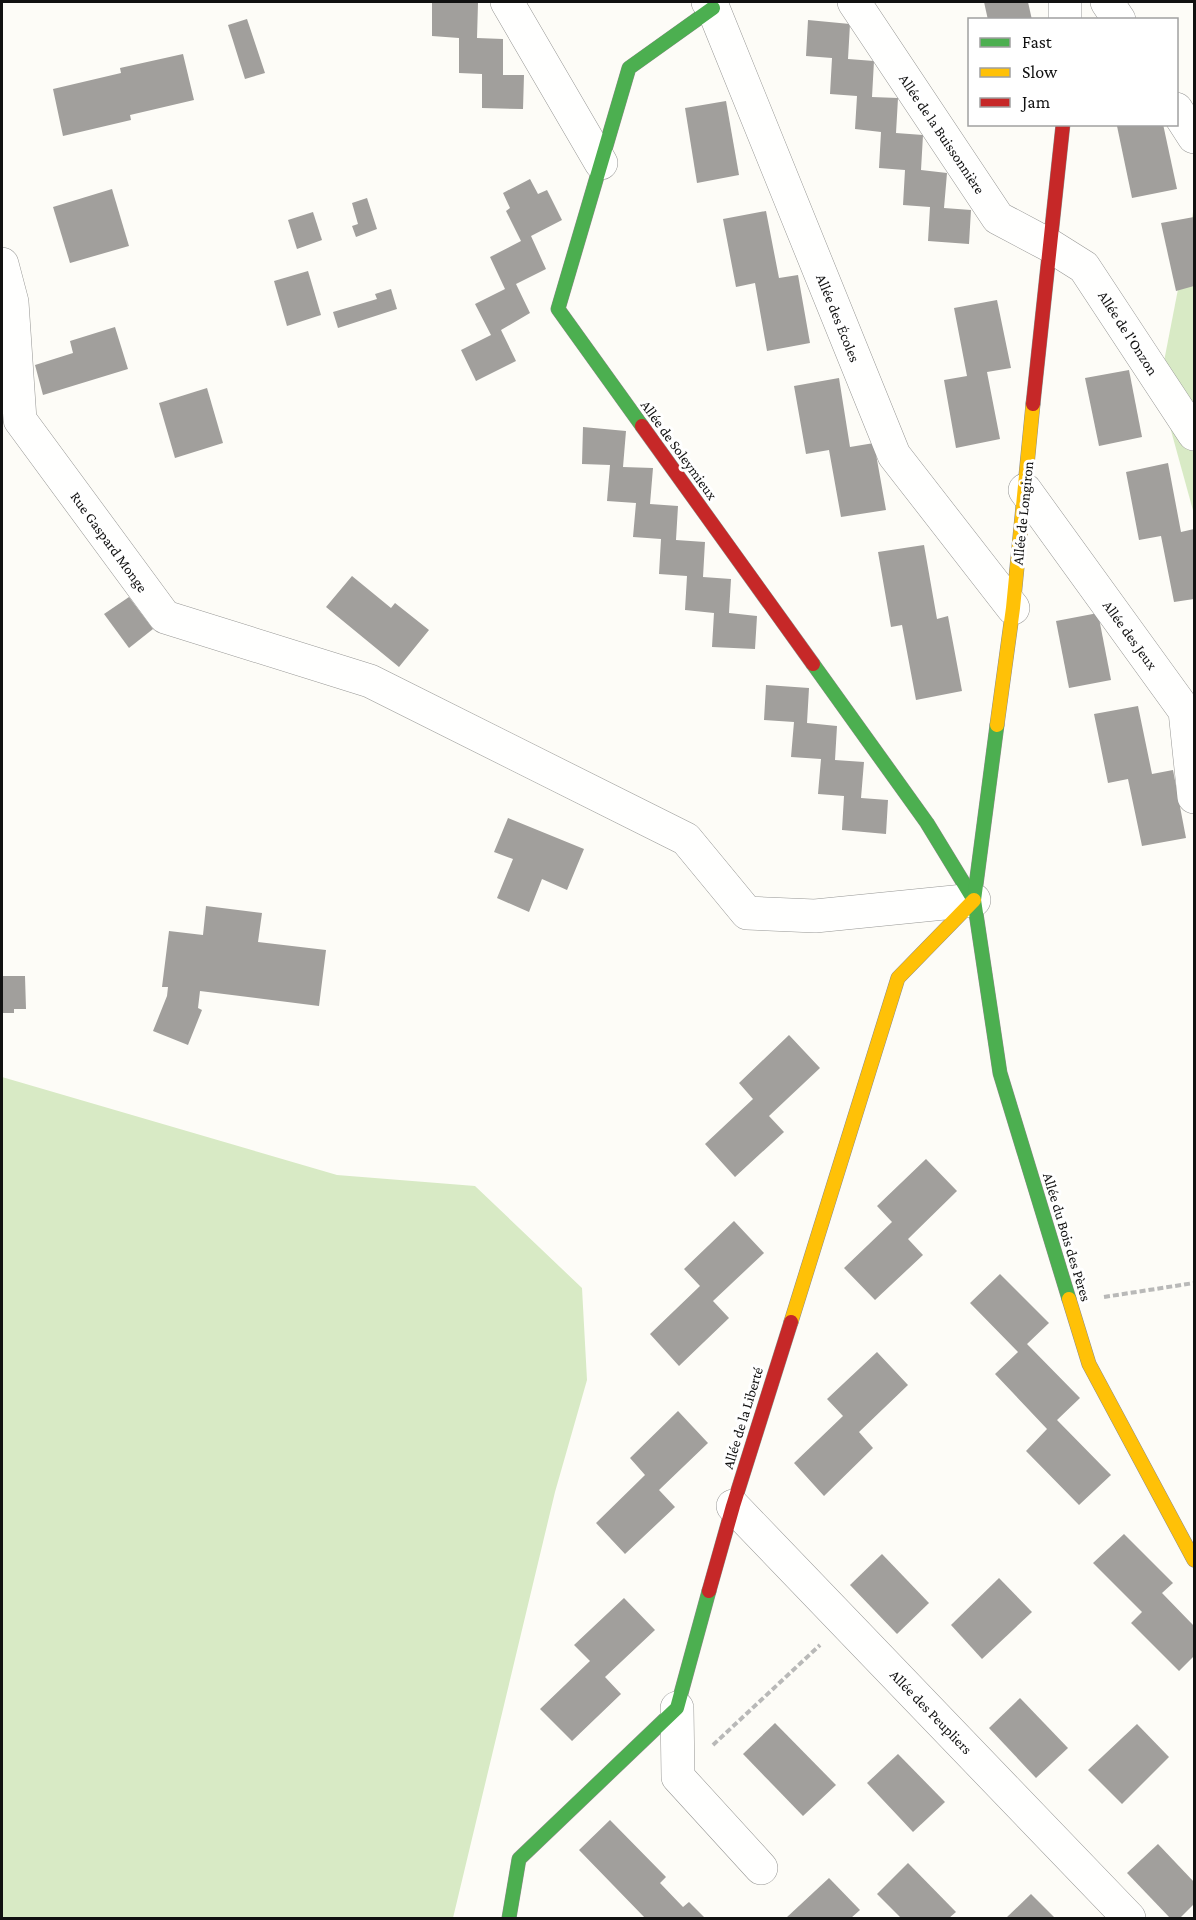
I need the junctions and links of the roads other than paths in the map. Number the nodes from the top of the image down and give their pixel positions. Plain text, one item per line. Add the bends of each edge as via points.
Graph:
1 (507, 2) edge
2 (854, 2) edge
3 (1065, 2) edge
4 (1107, 2) edge
5 (710, 5) edge
6 (1065, 18) edge
7 (1118, 18) edge
8 (1178, 112) edge
9 (1063, 126) edge
10 (1194, 137) edge
11 (602, 163) junction
12 (1049, 245) junction
13 (2, 264) edge
14 (1194, 434) edge
15 (1025, 490) junction
16 (1013, 608) junction
17 (1194, 797) edge
18 (974, 900) junction
19 (733, 1506) junction
20 (1194, 1560) edge
21 (677, 1708) junction
22 (761, 1868) dead end
23 (509, 1918) edge
24 (1129, 1918) edge

1 - 11 street
2 - 12 street, Allée de la Buissonnière via 998,218
3 - 6 street
4 - 7 street
5 - 11 street, Allée de Soleymieux via 629,68
5 - 16 street, Allée des Écoles via 894,455
8 - 10 street
9 - 12 street, Allée de Longiron
11 - 18 street, Allée de Soleymieux via 558,309 927,823
12 - 14 street, Allée de l'Onzon via 1084,267
12 - 15 street, Allée de Longiron
13 - 18 street, Rue Gaspard Monge via 12,302 20,420 165,617 370,681 686,839 747,913 815,916
15 - 16 street, Allée de Longiron
15 - 17 street, Allée des Jeux via 1185,711
16 - 18 street, Allée de Longiron
18 - 19 street, Allée de la Liberté via 898,978
18 - 20 street, Allée du Bois des Pères via 1000,1073 1089,1364
19 - 21 street, Allée de la Liberté
19 - 24 street, Allée des Peupliers
21 - 22 street via 678,1777
21 - 23 street via 519,1859

